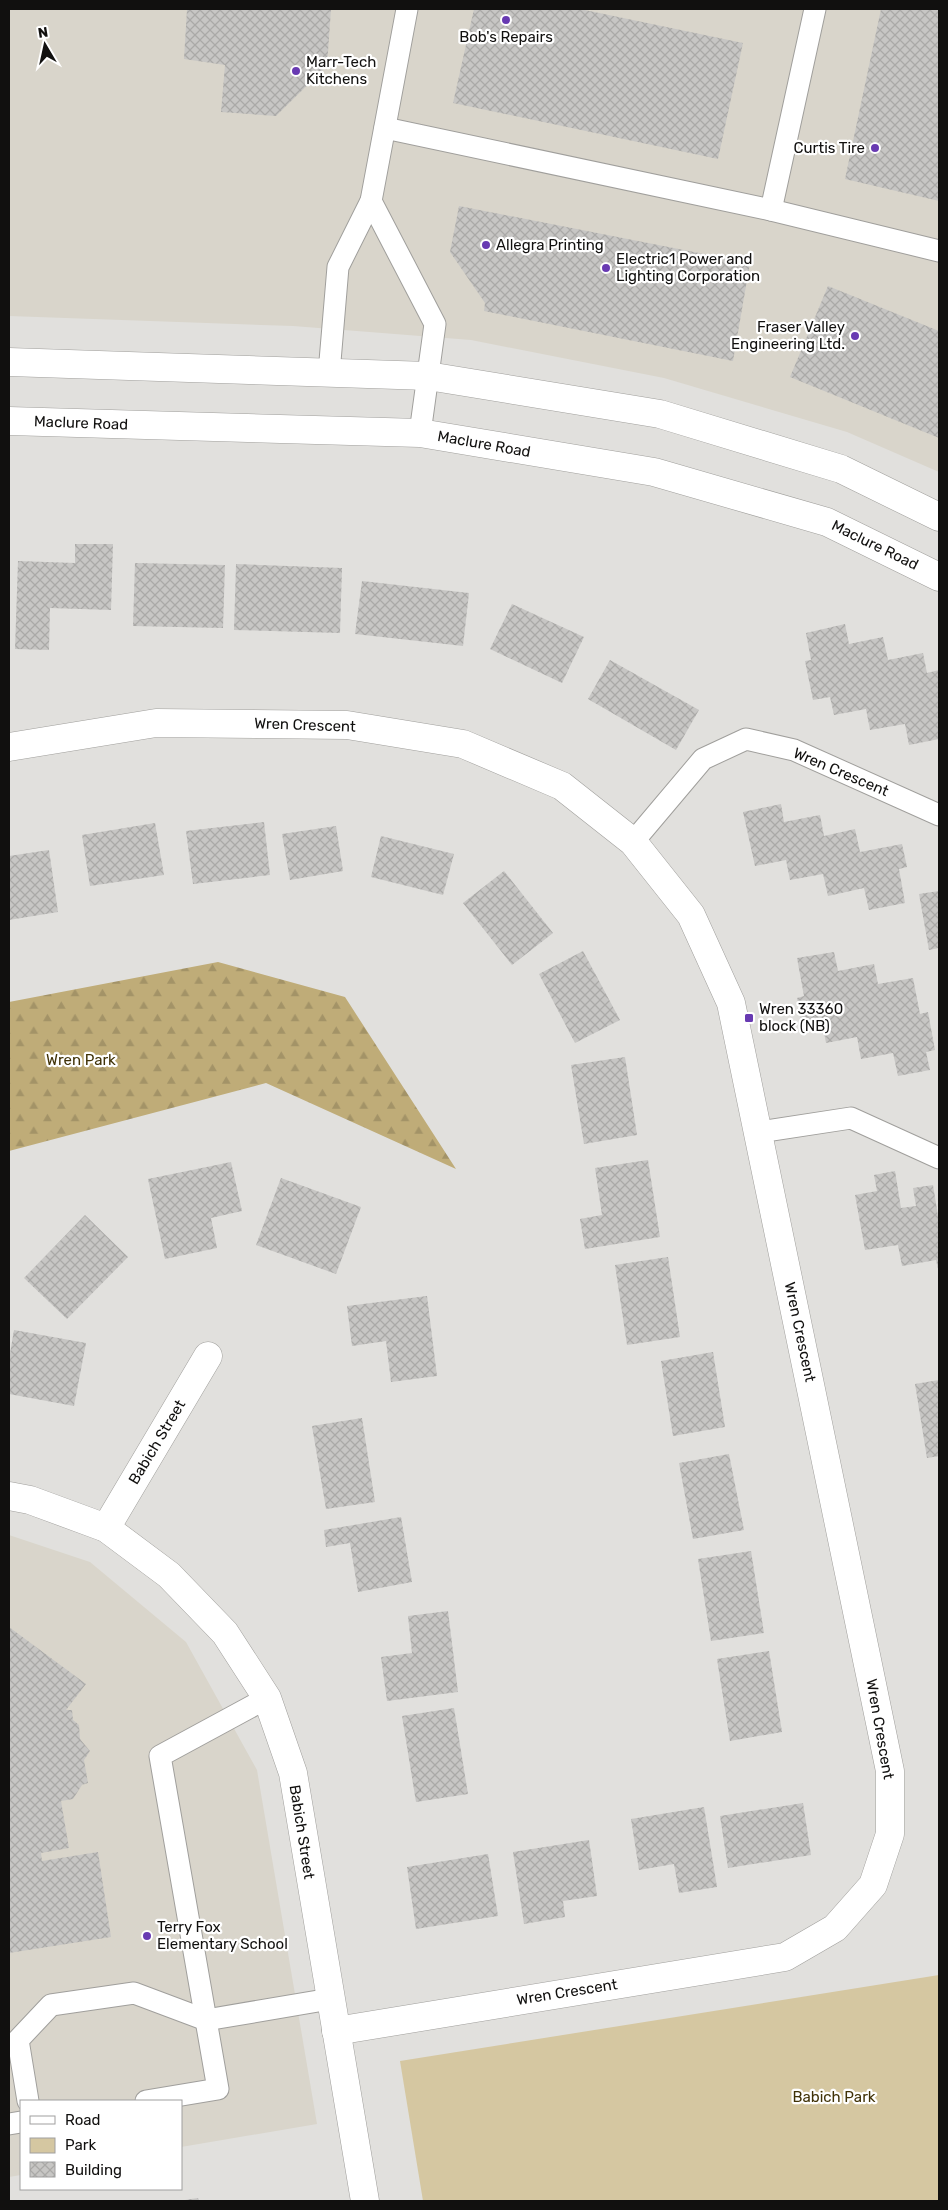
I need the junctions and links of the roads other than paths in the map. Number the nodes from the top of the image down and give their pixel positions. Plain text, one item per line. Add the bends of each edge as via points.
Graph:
1 (407, 9) edge
2 (814, 9) edge
3 (384, 128) junction
4 (371, 202) junction
5 (771, 210) junction
6 (939, 251) edge
7 (9, 362) edge
8 (329, 373) junction
9 (428, 376) junction
10 (9, 421) edge
11 (420, 433) junction
12 (939, 517) edge
13 (939, 577) edge
14 (9, 747) edge
15 (939, 815) edge
16 (633, 842) junction
17 (759, 1132) junction
18 (939, 1158) edge
19 (208, 1356) dead end
20 (9, 1496) edge
21 (106, 1528) junction
22 (267, 1698) junction
23 (330, 1999) junction
24 (206, 2020) junction
25 (336, 2031) junction
26 (28, 2100) edge
27 (153, 2100) edge
28 (365, 2201) edge

1 - 3 lane
2 - 5 lane
3 - 4 lane
3 - 5 lane
4 - 8 lane via 338,267
4 - 9 lane via 435,324
5 - 6 lane
7 - 8 street
8 - 9 street
9 - 11 lane
9 - 12 street via 660,414 841,469
10 - 11 street, Maclure Road
11 - 13 street, Maclure Road via 654,472 827,522
14 - 16 street, Wren Crescent via 156,723 347,724 463,744 562,786
15 - 16 lane, Wren Crescent via 794,750 746,739 703,759
16 - 17 street, Wren Crescent via 691,915 731,1003
17 - 18 lane via 851,1118
17 - 25 street, Wren Crescent via 890,1772 890,1834 872,1885 835,1928 785,1956
19 - 21 street, Babich Street
20 - 21 street, Babich Street via 30,1500
21 - 22 street, Babich Street via 169,1575 225,1633
22 - 23 street, Babich Street via 293,1773
22 - 24 lane via 160,1756
23 - 24 lane
23 - 25 street, Babich Street
24 - 26 lane via 134,1993 51,2005 18,2040
24 - 27 lane via 218,2090
25 - 28 street, Babich Street

